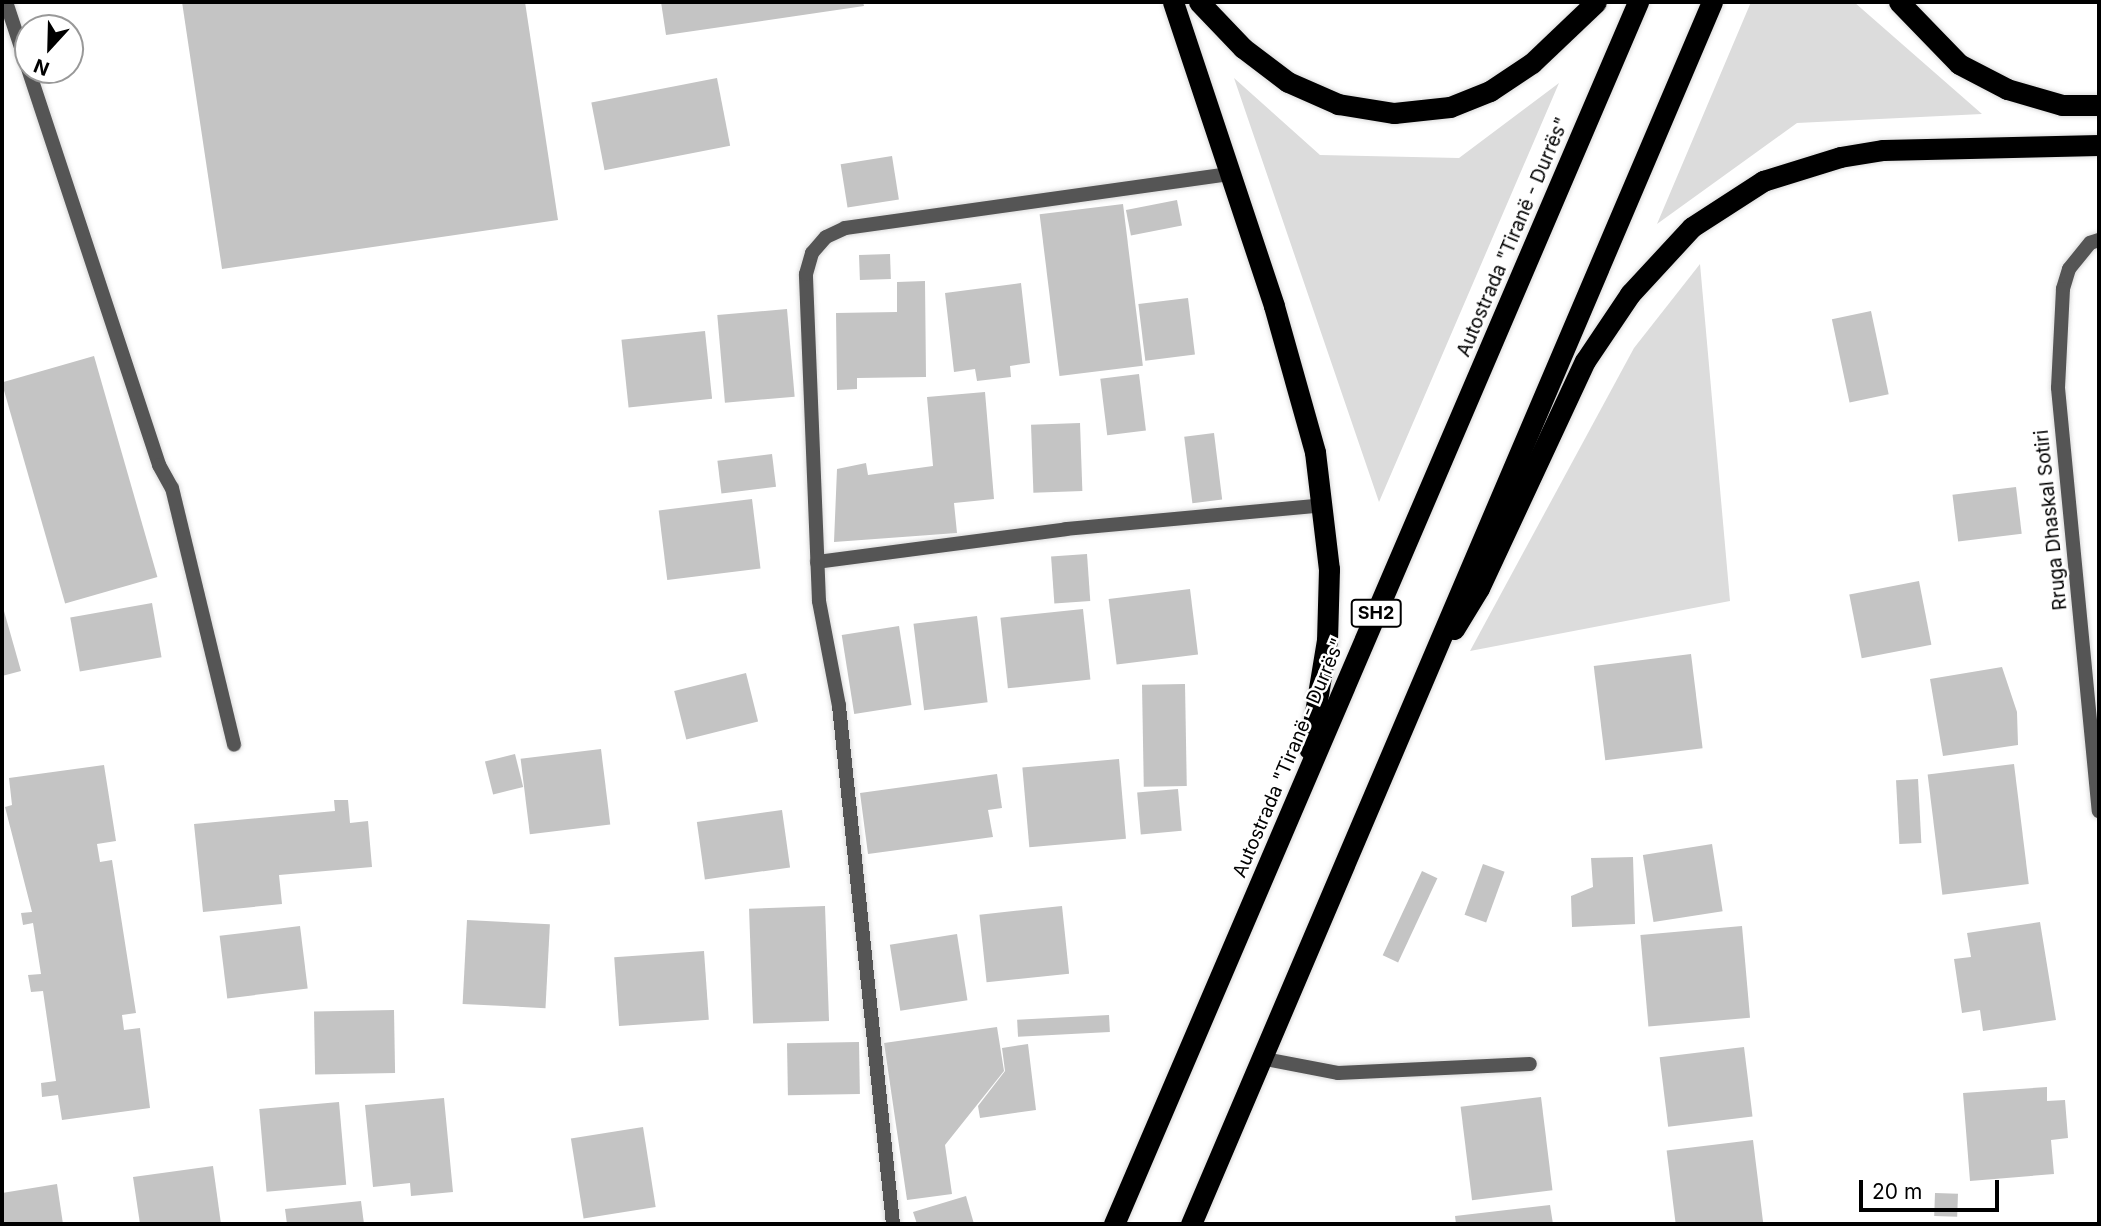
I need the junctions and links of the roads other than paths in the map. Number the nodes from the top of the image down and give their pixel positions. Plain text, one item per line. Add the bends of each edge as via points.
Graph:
1 (6, 2) edge
2 (1173, 2) edge
3 (1199, 2) edge
4 (1596, 2) edge
5 (1639, 2) edge
6 (1712, 2) edge
7 (1899, 2) edge
8 (2099, 105) edge
9 (2099, 145) edge
10 (1231, 174) junction
11 (2099, 240) edge
12 (1324, 505) junction
13 (817, 562) junction
14 (1417, 687) junction
15 (234, 745) dead end
16 (1303, 783) junction
17 (2099, 811) edge
18 (1260, 1058) junction
19 (1530, 1064) dead end
20 (893, 1224) edge
21 (1114, 1224) edge
22 (1191, 1224) edge

1 - 15 street via 159,465 172,488
2 - 10 highway
3 - 4 highway via 1243,48 1296,86 1338,104 1394,113 1450,107 1490,91 1532,63
5 - 16 highway, Autostrada "Tiranë - Durrës" / SH2
6 - 14 highway
7 - 8 highway via 1959,64 2007,89 2062,104
9 - 14 highway via 1883,150 1840,157 1763,181 1692,227 1630,294 1585,361 1479,588
10 - 12 highway via 1315,453
10 - 13 street via 845,228 826,237 811,253 806,274
11 - 17 street, Rruga Dhaskal Sotiri via 2090,243 2069,269 2063,289 2058,388
12 - 13 street via 1066,529
12 - 16 highway via 1328,640
13 - 20 street via 839,706
14 - 18 highway
16 - 21 highway, Autostrada "Tiranë - Durrës" / SH2
18 - 19 street via 1338,1073
18 - 22 highway

